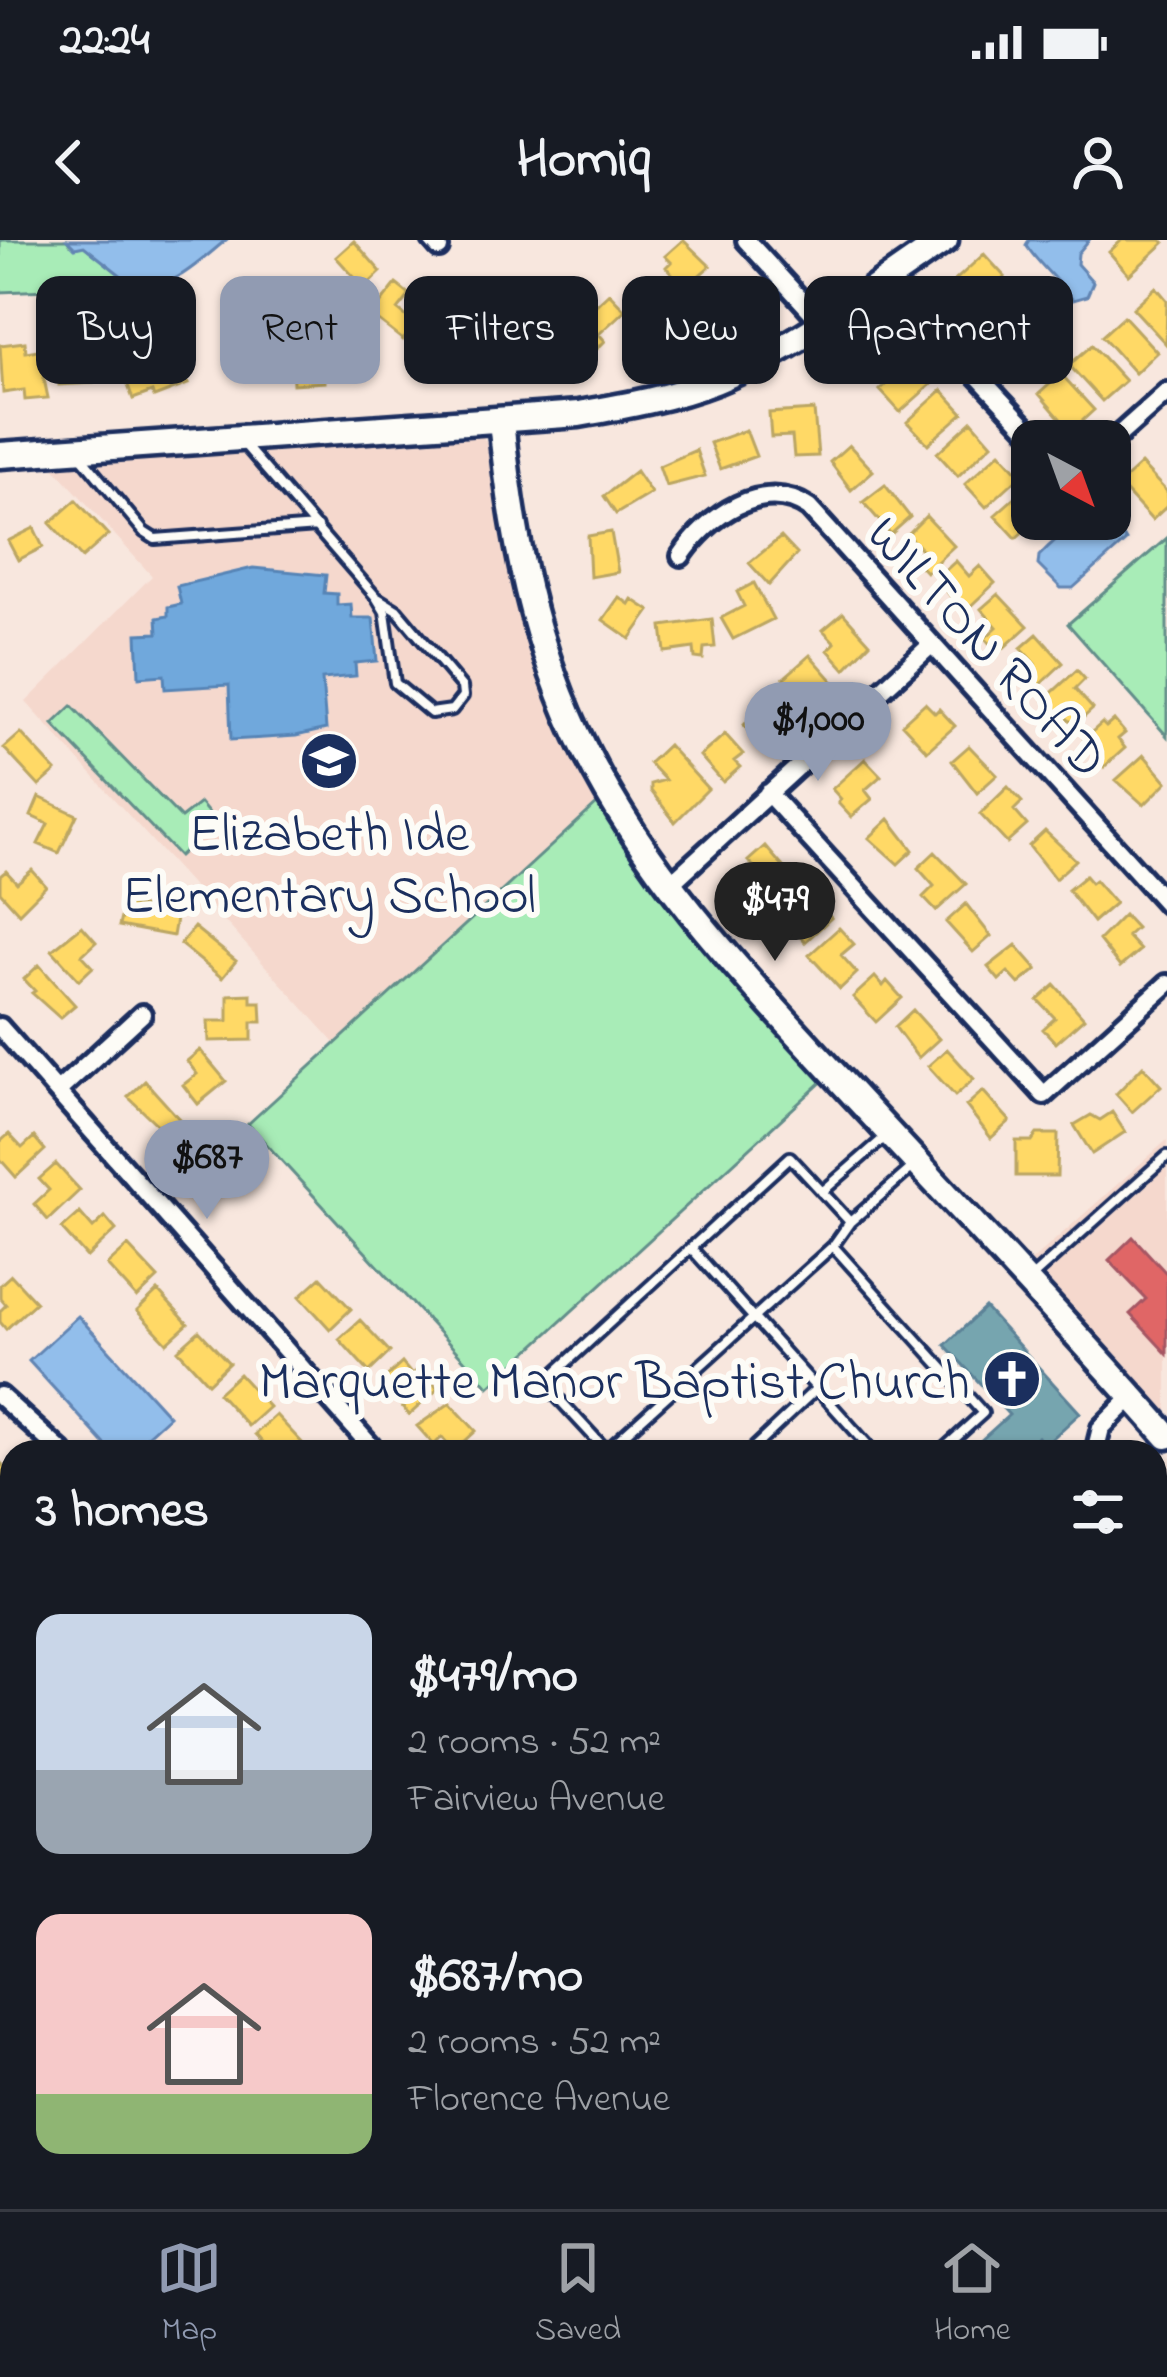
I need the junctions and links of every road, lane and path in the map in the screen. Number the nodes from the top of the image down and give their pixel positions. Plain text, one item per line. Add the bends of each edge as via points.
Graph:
1 (746, 240) edge
2 (945, 240) edge
3 (891, 276) edge
4 (804, 303) edge
5 (804, 333) edge
6 (986, 384) edge
7 (1167, 392) edge
8 (501, 419) junction
9 (1019, 420) edge
10 (1131, 424) edge
11 (239, 438) junction
12 (75, 449) junction
13 (0, 454) edge
14 (317, 527) junction
15 (681, 556) dead end
16 (376, 597) junction
17 (932, 644) junction
18 (769, 793) junction
19 (669, 885) junction
20 (1167, 904) edge
21 (1167, 984) edge
22 (142, 1014) dead end
23 (0, 1027) edge
24 (58, 1091) junction
25 (890, 1133) junction
26 (1167, 1156) edge
27 (917, 1163) junction
28 (822, 1192) junction
29 (850, 1222) junction
30 (833, 1246) junction
31 (691, 1248) junction
32 (1027, 1282) junction
33 (754, 1315) junction
34 (817, 1388) junction
35 (0, 1396) edge
36 (1133, 1396) junction
37 (1167, 1436) edge
38 (49, 1440) edge
39 (365, 1440) edge
40 (598, 1440) edge
41 (620, 1440) edge
42 (761, 1440) edge
43 (863, 1440) edge
44 (953, 1440) edge
45 (1098, 1440) edge

1 - 4 street
2 - 3 street
5 - 8 street via 716,380 645,402
6 - 9 street
7 - 10 street
8 - 11 street
8 - 19 street via 514,530 550,670 588,756
11 - 12 street
11 - 14 lane
12 - 13 street
12 - 14 lane via 155,539
14 - 16 lane
15 - 17 street, WILTON ROAD via 713,518 761,498 795,498
16 - 16 lane via 395,683 431,713 452,710 462,687 398,610
17 - 18 street
17 - 20 street, WILTON ROAD
18 - 19 street
18 - 21 street via 1044,1095
19 - 25 street
22 - 24 street
23 - 24 street
24 - 39 street
25 - 27 street
25 - 28 lane
26 - 32 lane
27 - 29 lane
27 - 32 street
28 - 29 lane
28 - 31 lane via 790,1157
29 - 30 lane
30 - 33 lane
30 - 44 lane via 983,1413
31 - 33 lane
31 - 40 lane via 544,1383
32 - 36 street
33 - 34 lane
33 - 41 lane
34 - 42 lane
34 - 43 lane
35 - 38 street
36 - 37 street
36 - 45 street

